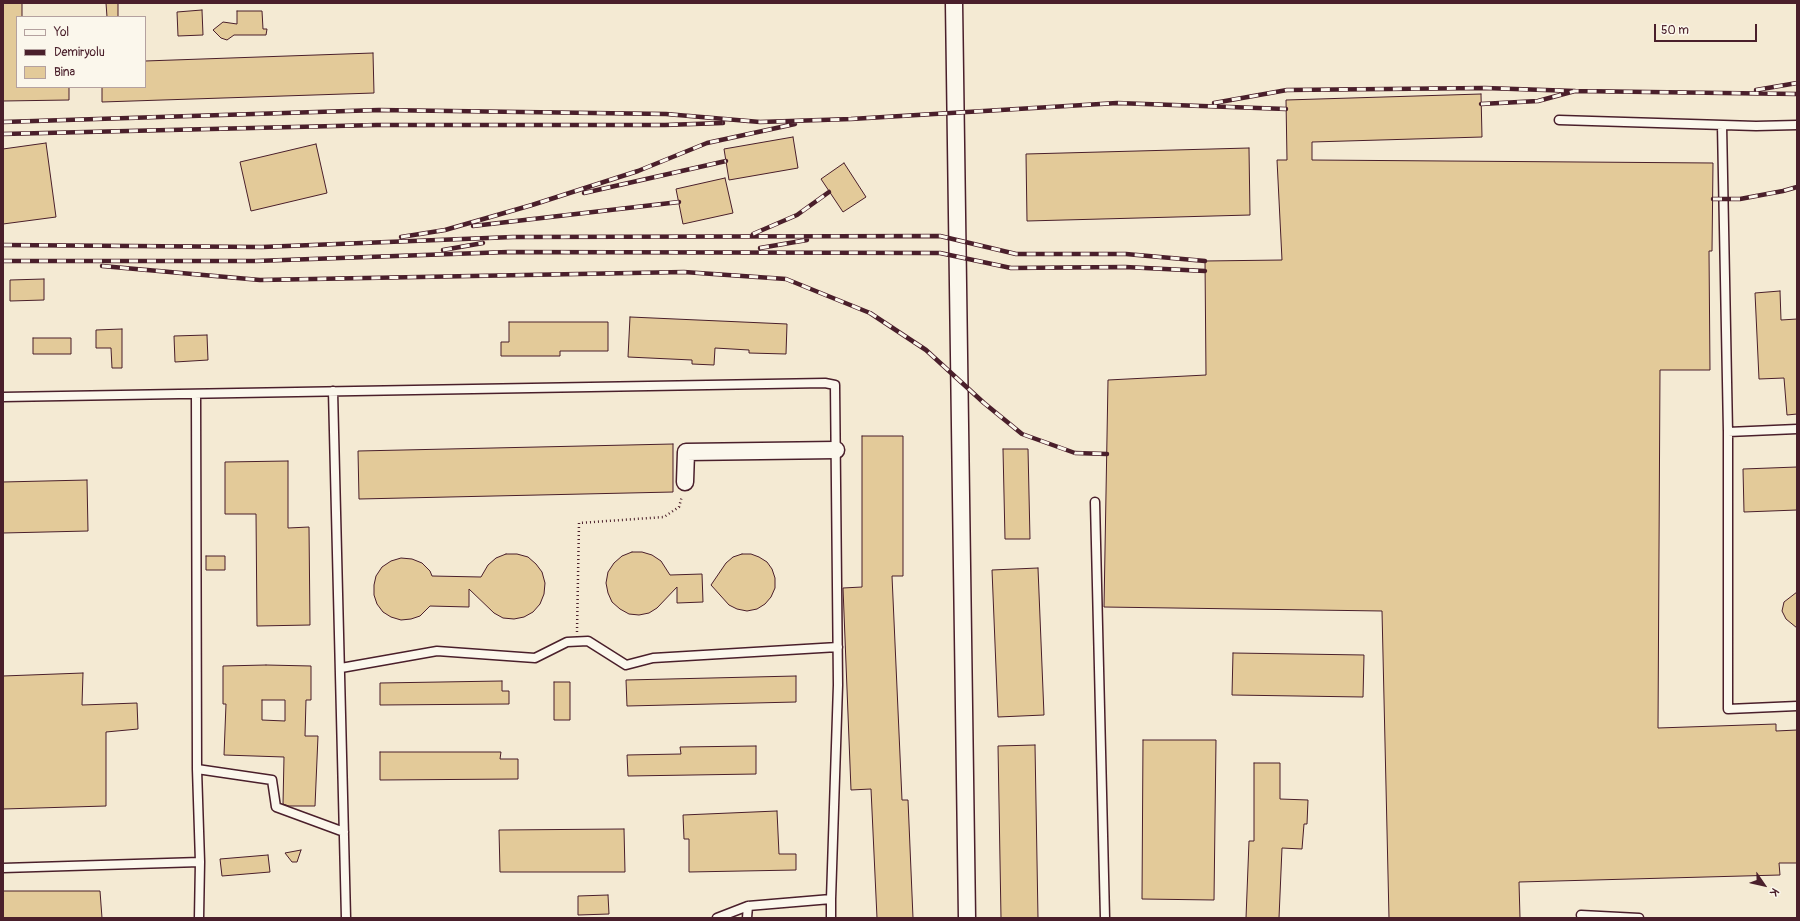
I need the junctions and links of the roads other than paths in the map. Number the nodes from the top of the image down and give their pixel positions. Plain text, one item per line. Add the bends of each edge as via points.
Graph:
1 (954, 3) edge
2 (1559, 120) dead end
3 (1722, 125) junction
4 (1797, 125) edge
5 (333, 391) junction
6 (196, 394) junction
7 (3, 397) edge
8 (1797, 429) edge
9 (1728, 432) junction
10 (836, 450) junction
11 (685, 482) road end
12 (1096, 502) dead end
13 (838, 647) junction
14 (341, 668) junction
15 (1797, 706) edge
16 (197, 769) junction
17 (344, 832) junction
18 (200, 862) junction
19 (3, 868) edge
20 (831, 899) junction
21 (748, 906) junction
22 (1581, 915) dead end
23 (199, 918) edge
24 (346, 918) edge
25 (717, 918) edge
26 (747, 918) edge
27 (830, 918) edge
28 (967, 918) edge
29 (1105, 918) edge
30 (1639, 918) edge

1 - 28 street
2 - 3 lane
3 - 4 lane
3 - 9 lane
5 - 6 lane
5 - 10 lane via 825,383 835,385
5 - 14 lane
6 - 7 lane
6 - 16 lane
8 - 9 lane
9 - 15 lane via 1728,709
10 - 11 street via 686,452
10 - 13 lane
12 - 29 lane
13 - 14 lane via 653,658 626,664 588,641 577,641 567,642 535,658 437,651
13 - 20 lane
14 - 17 lane
16 - 17 lane via 272,780 276,807
16 - 18 lane
17 - 24 lane
18 - 19 lane
18 - 23 lane
20 - 21 lane
20 - 27 lane
21 - 25 lane
21 - 26 lane
22 - 30 lane

